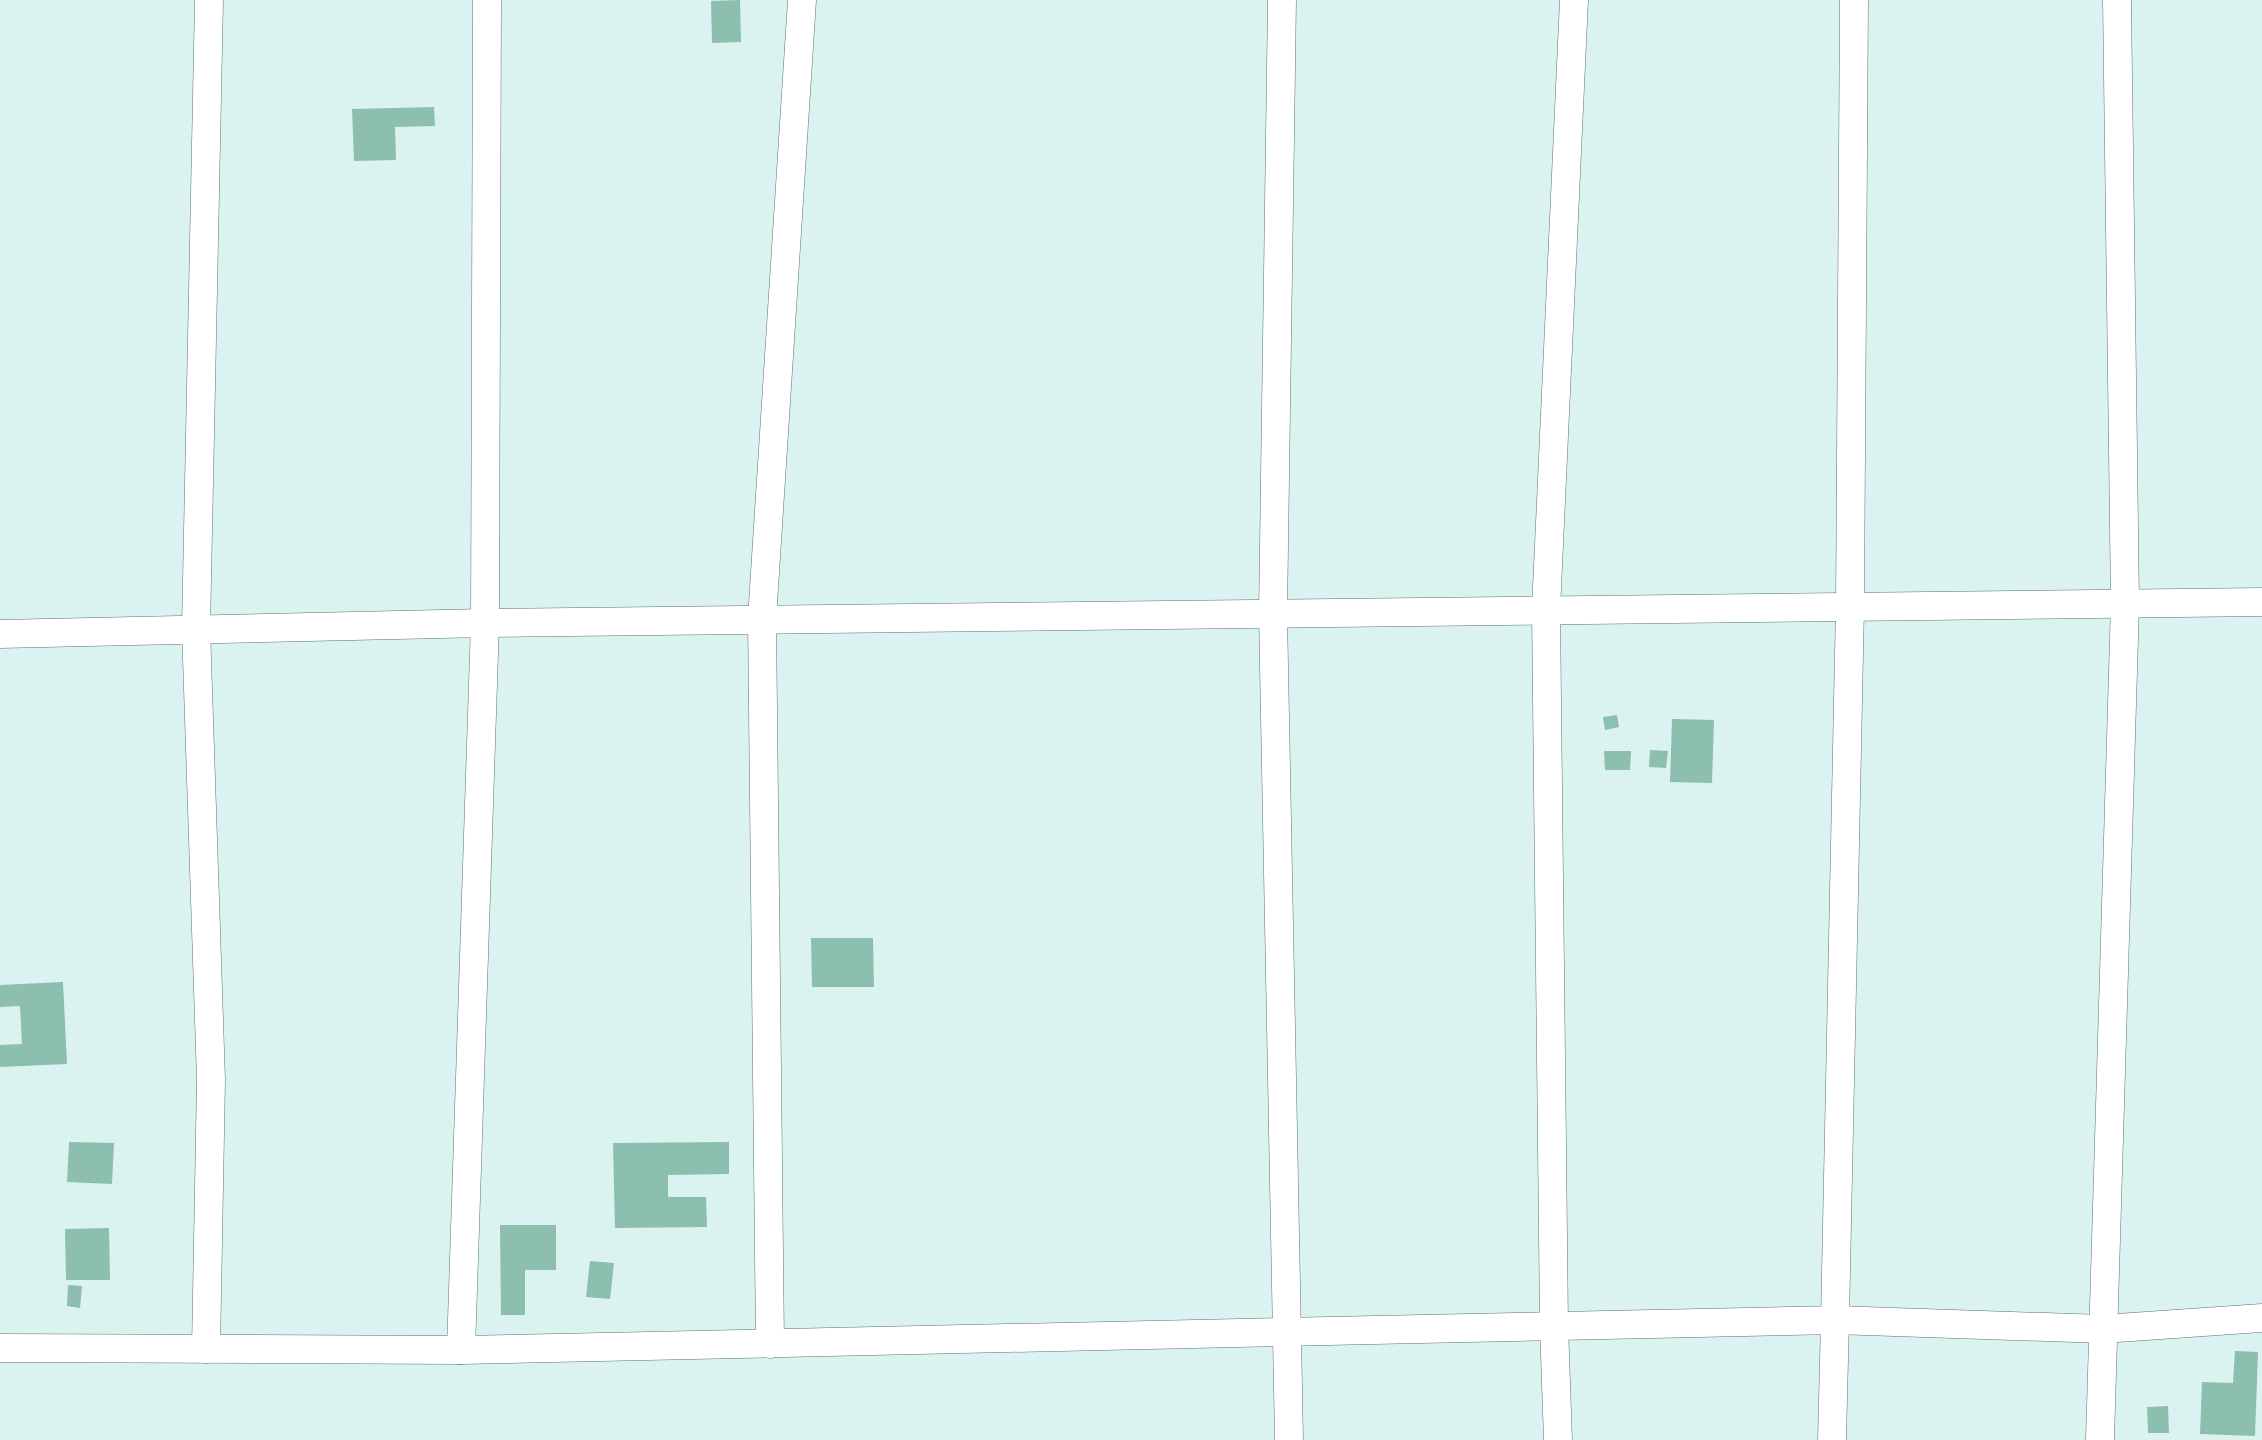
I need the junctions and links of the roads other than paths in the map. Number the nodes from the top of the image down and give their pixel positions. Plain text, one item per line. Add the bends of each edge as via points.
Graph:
1 (209, 0) edge
2 (487, 0) edge
3 (802, 0) edge
4 (1282, 0) edge
5 (1574, 0) edge
6 (1854, 0) edge
7 (2117, 0) edge
8 (2262, 602) edge
9 (2125, 604) junction
10 (1850, 606) junction
11 (1546, 610) junction
12 (1273, 614) junction
13 (762, 619) junction
14 (485, 623) junction
15 (196, 628) junction
16 (0, 634) edge
17 (2262, 1318) edge
18 (1835, 1320) junction
19 (1554, 1326) junction
20 (2103, 1329) junction
21 (1286, 1332) junction
22 (770, 1344) junction
23 (0, 1348) edge
24 (206, 1349) junction
25 (461, 1350) junction
26 (1289, 1440) edge
27 (1558, 1440) edge
28 (1832, 1440) edge
29 (2100, 1440) edge

1 - 15 street
2 - 14 street
3 - 13 street
4 - 12 street
5 - 11 street
6 - 10 street
7 - 9 street
8 - 9 street
9 - 10 street
9 - 20 street
10 - 11 street
10 - 18 street
11 - 12 street
11 - 19 street
12 - 13 street
12 - 21 street
13 - 14 street
13 - 22 street
14 - 15 street
14 - 25 street
15 - 16 street
15 - 24 street via 211,1080
17 - 20 street
18 - 19 street
18 - 20 street
18 - 28 street
19 - 21 street
19 - 27 street
20 - 29 street
21 - 22 street
21 - 26 street
22 - 25 street
23 - 24 street
24 - 25 street

